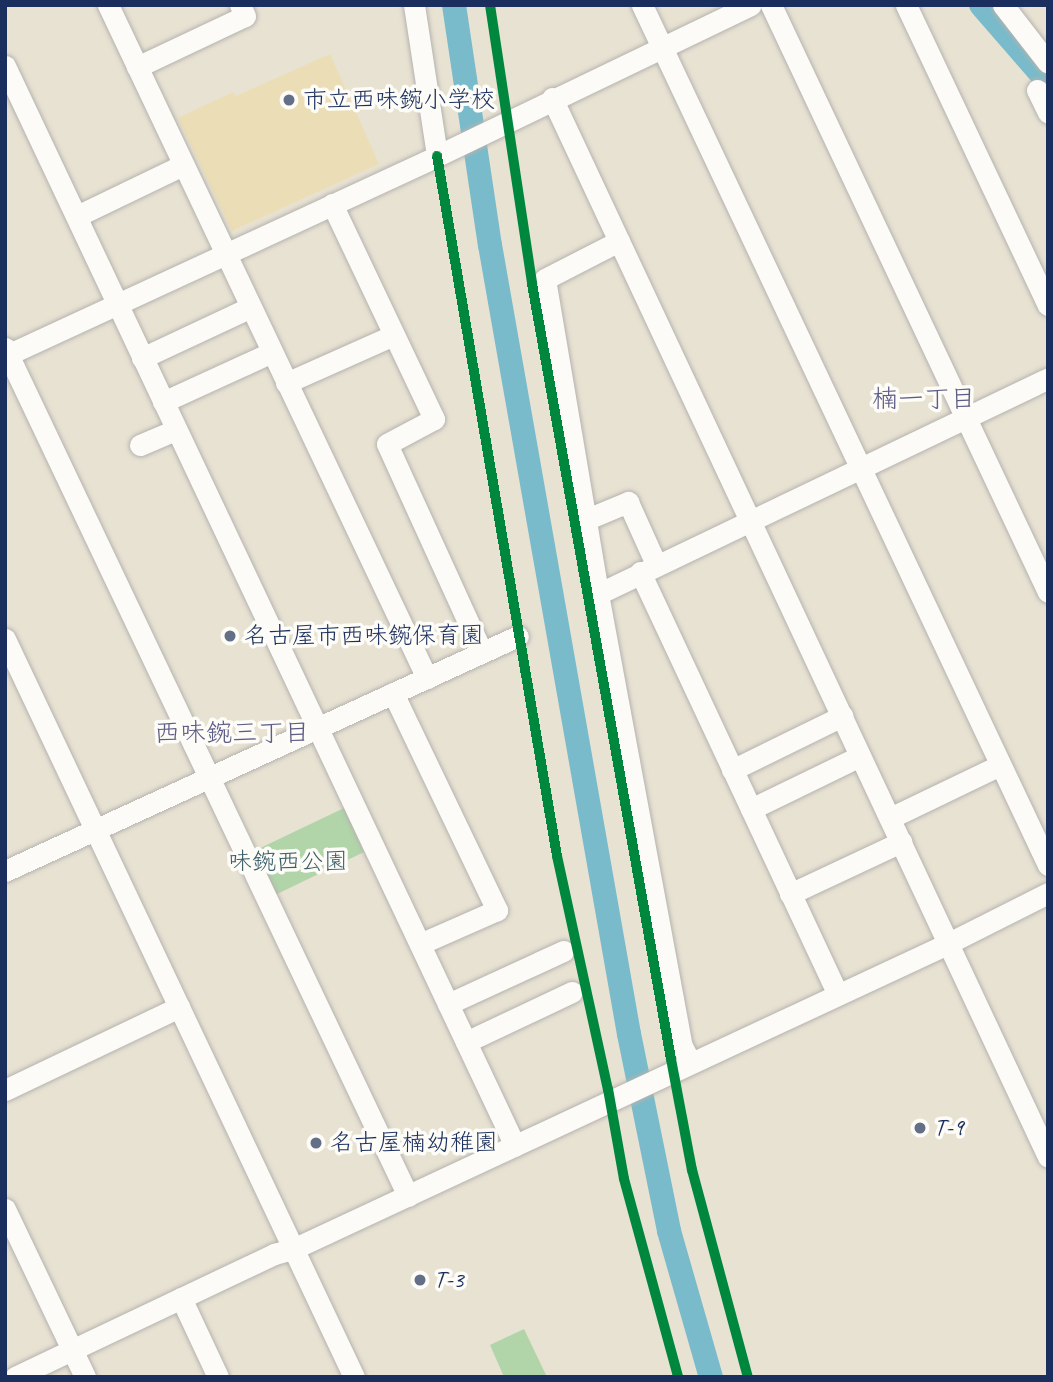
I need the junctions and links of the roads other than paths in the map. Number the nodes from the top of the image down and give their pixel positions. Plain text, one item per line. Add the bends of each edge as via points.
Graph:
1 (240, 5) edge
2 (414, 5) edge
3 (642, 5) edge
4 (751, 5) edge
5 (771, 5) edge
6 (906, 5) edge
7 (1003, 5) edge
8 (112, 7) edge
9 (662, 47) junction
10 (1048, 63) edge
11 (5, 66) edge
12 (137, 67) junction
13 (1037, 90) dead end
14 (552, 98) junction
15 (1048, 113) edge
16 (437, 156) junction
17 (183, 165) junction
18 (332, 204) junction
19 (77, 216) junction
20 (619, 241) junction
21 (225, 254) junction
22 (117, 305) junction
23 (1048, 305) edge
24 (251, 307) junction
25 (394, 335) junction
26 (272, 352) junction
27 (6, 353) edge
28 (142, 358) junction
29 (1048, 378) edge
30 (286, 383) junction
31 (163, 402) junction
32 (965, 418) junction
33 (176, 430) junction
34 (140, 445) dead end
35 (859, 469) junction
36 (585, 520) junction
37 (751, 521) junction
38 (648, 568) junction
39 (1048, 592) edge
40 (598, 594) junction
41 (518, 636) dead end
42 (5, 639) edge
43 (482, 652) junction
44 (427, 678) junction
45 (393, 693) junction
46 (842, 716) junction
47 (316, 726) junction
48 (860, 756) junction
49 (1000, 765) junction
50 (732, 770) junction
51 (208, 778) junction
52 (751, 809) junction
53 (890, 818) junction
54 (93, 829) junction
55 (901, 842) junction
56 (1048, 865) edge
57 (5, 871) edge
58 (1048, 893) edge
59 (790, 894) junction
60 (420, 944) junction
61 (947, 944) junction
62 (563, 951) dead end
63 (572, 992) dead end
64 (837, 993) junction
65 (448, 1004) junction
66 (179, 1007) junction
67 (466, 1042) junction
68 (690, 1062) junction
69 (5, 1090) edge
70 (515, 1146) junction
71 (1048, 1157) edge
72 (408, 1196) junction
73 (5, 1209) edge
74 (293, 1249) junction
75 (181, 1298) junction
76 (72, 1350) junction
77 (15, 1377) edge
78 (85, 1377) edge
79 (218, 1377) edge
80 (354, 1377) edge

1 - 12 street via 245,16
2 - 16 street
3 - 9 street
4 - 9 street
5 - 32 street
6 - 23 street
7 - 10 street
8 - 12 street
9 - 14 street
9 - 35 street
11 - 19 street
12 - 17 street
13 - 15 street
14 - 16 street
14 - 20 street
16 - 18 street
17 - 19 street
17 - 21 street
18 - 21 street
18 - 25 street
19 - 22 street
20 - 36 street via 545,279
20 - 37 street
21 - 22 street
21 - 24 street
22 - 27 street
22 - 28 street
24 - 26 street
24 - 28 street
25 - 30 street
25 - 43 street via 434,419 387,444
26 - 30 street
26 - 31 street
27 - 51 street
28 - 31 street
29 - 32 street
30 - 44 street
31 - 33 street
32 - 35 street
32 - 39 street
33 - 34 street
33 - 47 street
35 - 37 street
35 - 49 street
36 - 38 street via 628,502
36 - 40 street
37 - 38 street
37 - 46 street
38 - 40 street
38 - 50 street
40 - 68 street via 682,1046
41 - 43 street
42 - 54 street
43 - 44 street
44 - 45 street
45 - 47 street
45 - 60 street via 497,910
46 - 48 street
46 - 50 street
47 - 51 street
47 - 60 street
48 - 52 street
48 - 53 street
49 - 53 street
49 - 56 street
50 - 52 street
51 - 54 street
51 - 72 street
52 - 59 street
53 - 55 street
54 - 57 street
54 - 66 street
55 - 59 street
55 - 61 street
58 - 61 street
59 - 64 street
60 - 65 street
61 - 64 street
61 - 71 street
62 - 65 street
63 - 67 street
64 - 68 street
65 - 67 street
66 - 69 street
66 - 74 street
67 - 70 street
68 - 70 street
70 - 72 street
72 - 74 street
73 - 76 street
74 - 75 street
74 - 80 street
75 - 76 street
75 - 79 street
76 - 77 street
76 - 78 street

